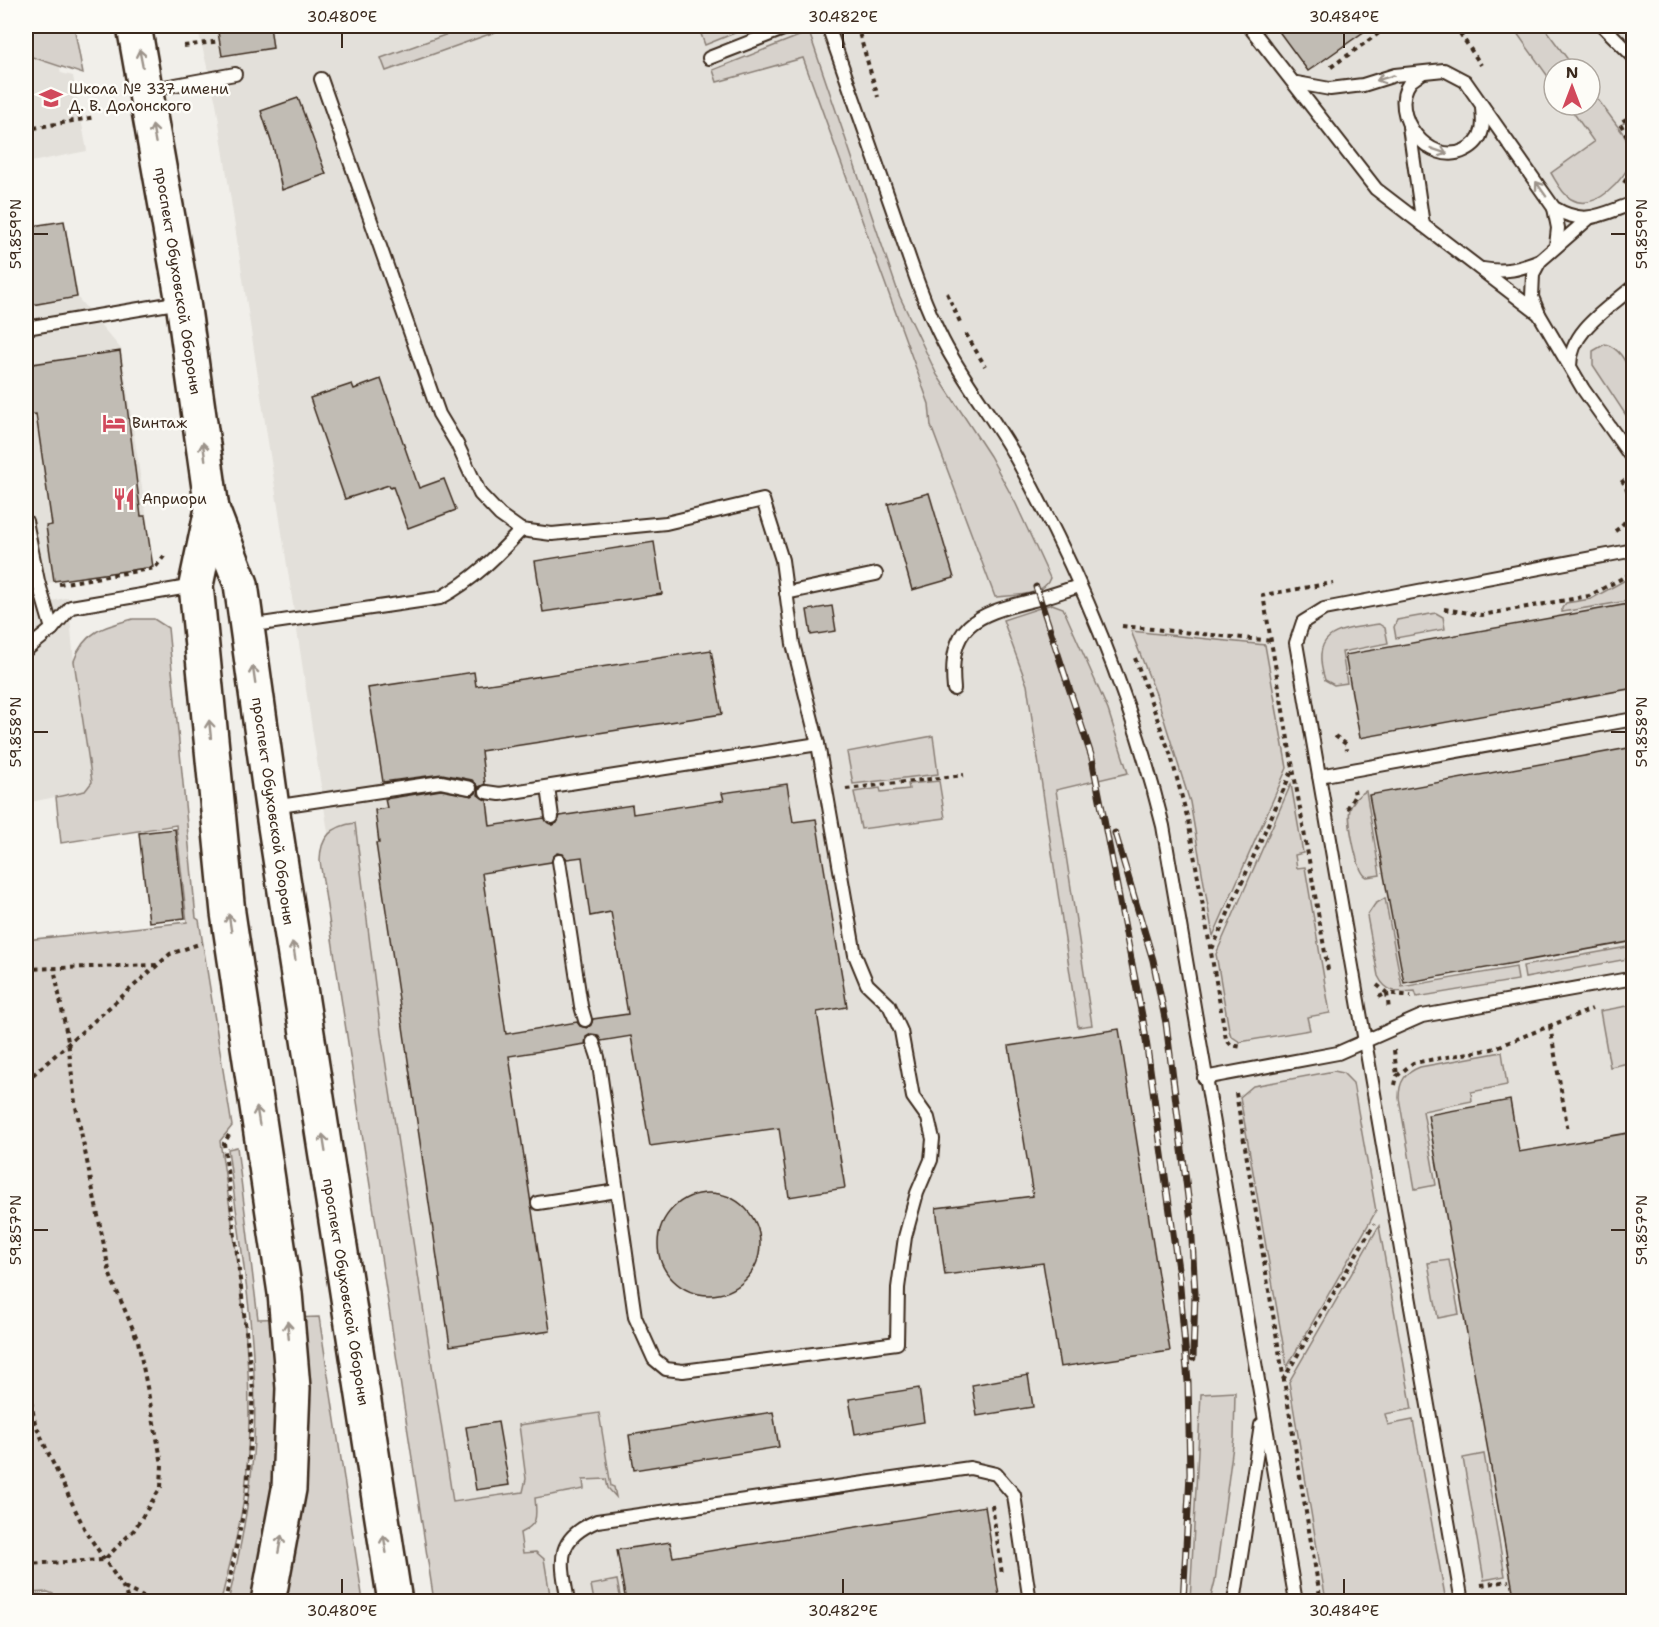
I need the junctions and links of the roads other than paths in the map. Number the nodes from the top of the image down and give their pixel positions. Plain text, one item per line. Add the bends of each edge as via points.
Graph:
1 (134, 26) edge
2 (791, 26) edge
3 (828, 26) edge
4 (1250, 26) edge
5 (1603, 26) edge
6 (1634, 57) edge
7 (709, 58) dead end
8 (1422, 73) junction
9 (235, 74) dead end
10 (321, 79) dead end
11 (1296, 83) junction
12 (147, 91) junction
13 (1482, 106) junction
14 (1407, 120) junction
15 (1634, 203) edge
16 (1554, 208) junction
17 (1588, 219) junction
18 (1423, 225) junction
19 (1556, 246) junction
20 (1540, 261) junction
21 (1480, 268) junction
22 (1634, 286) edge
23 (183, 302) junction
24 (1539, 314) junction
25 (26, 328) edge
26 (1570, 367) junction
27 (1634, 462) edge
28 (212, 509) junction
29 (26, 521) edge
30 (521, 530) junction
31 (1634, 550) edge
32 (876, 574) dead end
33 (196, 585) junction
34 (1079, 586) junction
35 (786, 593) junction
36 (247, 626) junction
37 (52, 629) junction
38 (26, 650) edge
39 (954, 689) dead end
40 (1634, 719) edge
41 (818, 744) junction
42 (1318, 770) junction
43 (548, 787) junction
44 (470, 788) dead end
45 (486, 792) dead end
46 (272, 807) junction
47 (552, 817) dead end
48 (559, 861) dead end
49 (1634, 978) edge
50 (585, 1020) dead end
51 (1365, 1041) junction
52 (593, 1042) dead end
53 (1204, 1078) junction
54 (617, 1191) junction
55 (538, 1203) dead end
56 (1263, 1414) junction
57 (30, 1602) edge
58 (41, 1602) edge
59 (268, 1602) edge
60 (394, 1602) edge
61 (568, 1602) edge
62 (1030, 1602) edge
63 (1234, 1602) edge
64 (1296, 1602) edge
65 (1462, 1602) edge

12 -> 1 main road, проспект Обуховской Обороны
2 - 7 lane
3 - 34 lane via 919,285 943,341 1014,454
4 - 11 lane
5 - 6 lane
8 -> 11 lane via 1330,89
8 - 13 lane via 1443,70 1465,81
8 - 14 lane via 1410,83 1404,102
9 - 12 lane
10 - 30 lane via 439,414 458,444 480,494
11 - 18 lane via 1376,189
23 -> 12 main road, проспект Обуховской Обороны
14 -> 13 lane via 1420,140 1437,153 1456,155 1474,146 1482,130
16 -> 13 lane
14 - 18 lane
15 - 17 lane
16 - 17 lane via 1571,218
16 - 19 lane
17 - 19 lane
18 - 21 lane
19 - 20 lane
20 - 21 lane via 1501,272
20 - 24 lane via 1531,286
21 - 24 lane
22 - 26 lane via 1572,345
23 - 25 lane
28 -> 23 main road, проспект Обуховской Обороны
24 - 26 lane
26 - 27 lane
28 - 33 main road
28 - 36 main road, проспект Обуховской Обороны via 241,584
29 - 37 lane
30 - 35 lane via 552,534 666,523 763,500 782,560
30 - 36 lane via 464,585 440,598
31 - 42 lane via 1324,609 1303,622 1296,643
32 - 35 lane
33 - 37 lane via 71,607
59 -> 33 main road via 289,1489 293,1388 285,1293 228,913
34 - 39 lane via 999,609 968,624 955,647
34 - 53 lane via 1128,703 1148,764 1163,826
35 - 41 lane
46 -> 36 main road, проспект Обуховской Обороны
37 - 38 lane
40 - 42 lane via 1351,770
41 - 43 lane
41 - 54 lane via 855,955 867,984 889,1005 901,1031 913,1097 928,1118 933,1139 931,1160 905,1237 898,1288 897,1342 683,1371 666,1369 654,1359 635,1317
42 - 51 lane
43 - 45 lane via 500,795
43 - 47 lane
44 - 46 lane via 441,782
60 -> 46 main road, проспект Обуховской Обороны
48 - 50 lane
49 - 51 lane via 1422,1016
51 - 53 lane via 1338,1053
51 - 65 lane
52 - 54 lane
53 - 56 lane
54 - 55 lane
56 - 63 lane
56 - 64 lane
57 - 58 lane
61 - 62 lane via 562,1564 566,1544 577,1530 597,1521 969,1467 996,1474 1014,1495

